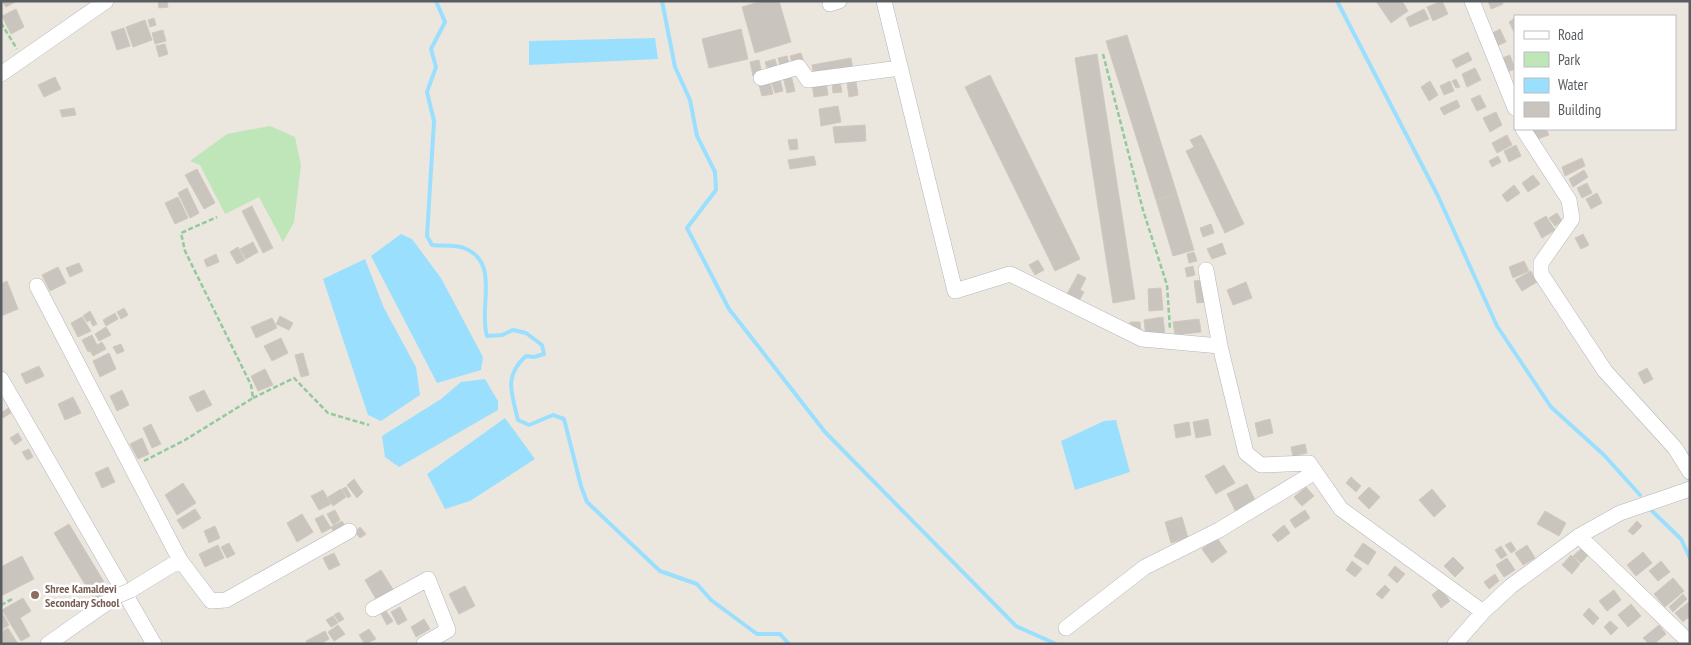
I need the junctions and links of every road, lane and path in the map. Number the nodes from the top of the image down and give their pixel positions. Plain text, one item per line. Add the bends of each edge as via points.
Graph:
1 (106, 1) edge
2 (884, 1) edge
3 (1472, 1) edge
4 (1, 23) edge
5 (1103, 54) dead end
6 (22, 59) junction
7 (900, 68) junction
8 (1, 74) edge
9 (761, 78) dead end
10 (1514, 106) edge
11 (1524, 130) edge
12 (217, 217) dead end
13 (1206, 270) dead end
14 (37, 286) dead end
15 (1170, 342) junction
16 (1220, 346) junction
17 (1, 378) edge
18 (253, 398) junction
19 (369, 425) dead end
20 (132, 468) junction
21 (1315, 472) junction
22 (1690, 472) edge
23 (1690, 489) edge
24 (349, 531) dead end
25 (1579, 536) junction
26 (180, 560) junction
27 (14, 598) dead end
28 (1, 605) edge
29 (372, 609) dead end
30 (1483, 612) junction
31 (1066, 628) dead end
32 (1690, 643) edge
33 (48, 644) edge
34 (154, 644) edge
35 (424, 644) edge
36 (1455, 644) edge

1 - 6 street
2 - 7 street
3 - 10 street
4 - 6 path
5 - 15 path via 1143,210 1167,285
6 - 8 street
7 - 9 street via 808,80 799,68
7 - 15 street via 955,291 1010,274 1142,340
11 - 22 street via 1570,200 1572,219 1541,263 1541,274 1604,371 1675,448
12 - 18 path via 181,233 186,251 247,376
13 - 16 street
14 - 20 street
15 - 16 street
16 - 21 street via 1246,453 1261,465 1309,463
17 - 34 street
18 - 19 path via 294,378 328,413
18 - 20 path
20 - 26 street
21 - 30 street via 1341,509
21 - 31 street via 1219,530 1145,566
23 - 25 street via 1620,513
24 - 26 street via 226,600 211,601
25 - 30 street via 1511,586
25 - 32 street
26 - 33 street, bridge via 115,597
27 - 28 path
29 - 35 street via 428,579 448,630
30 - 36 street

